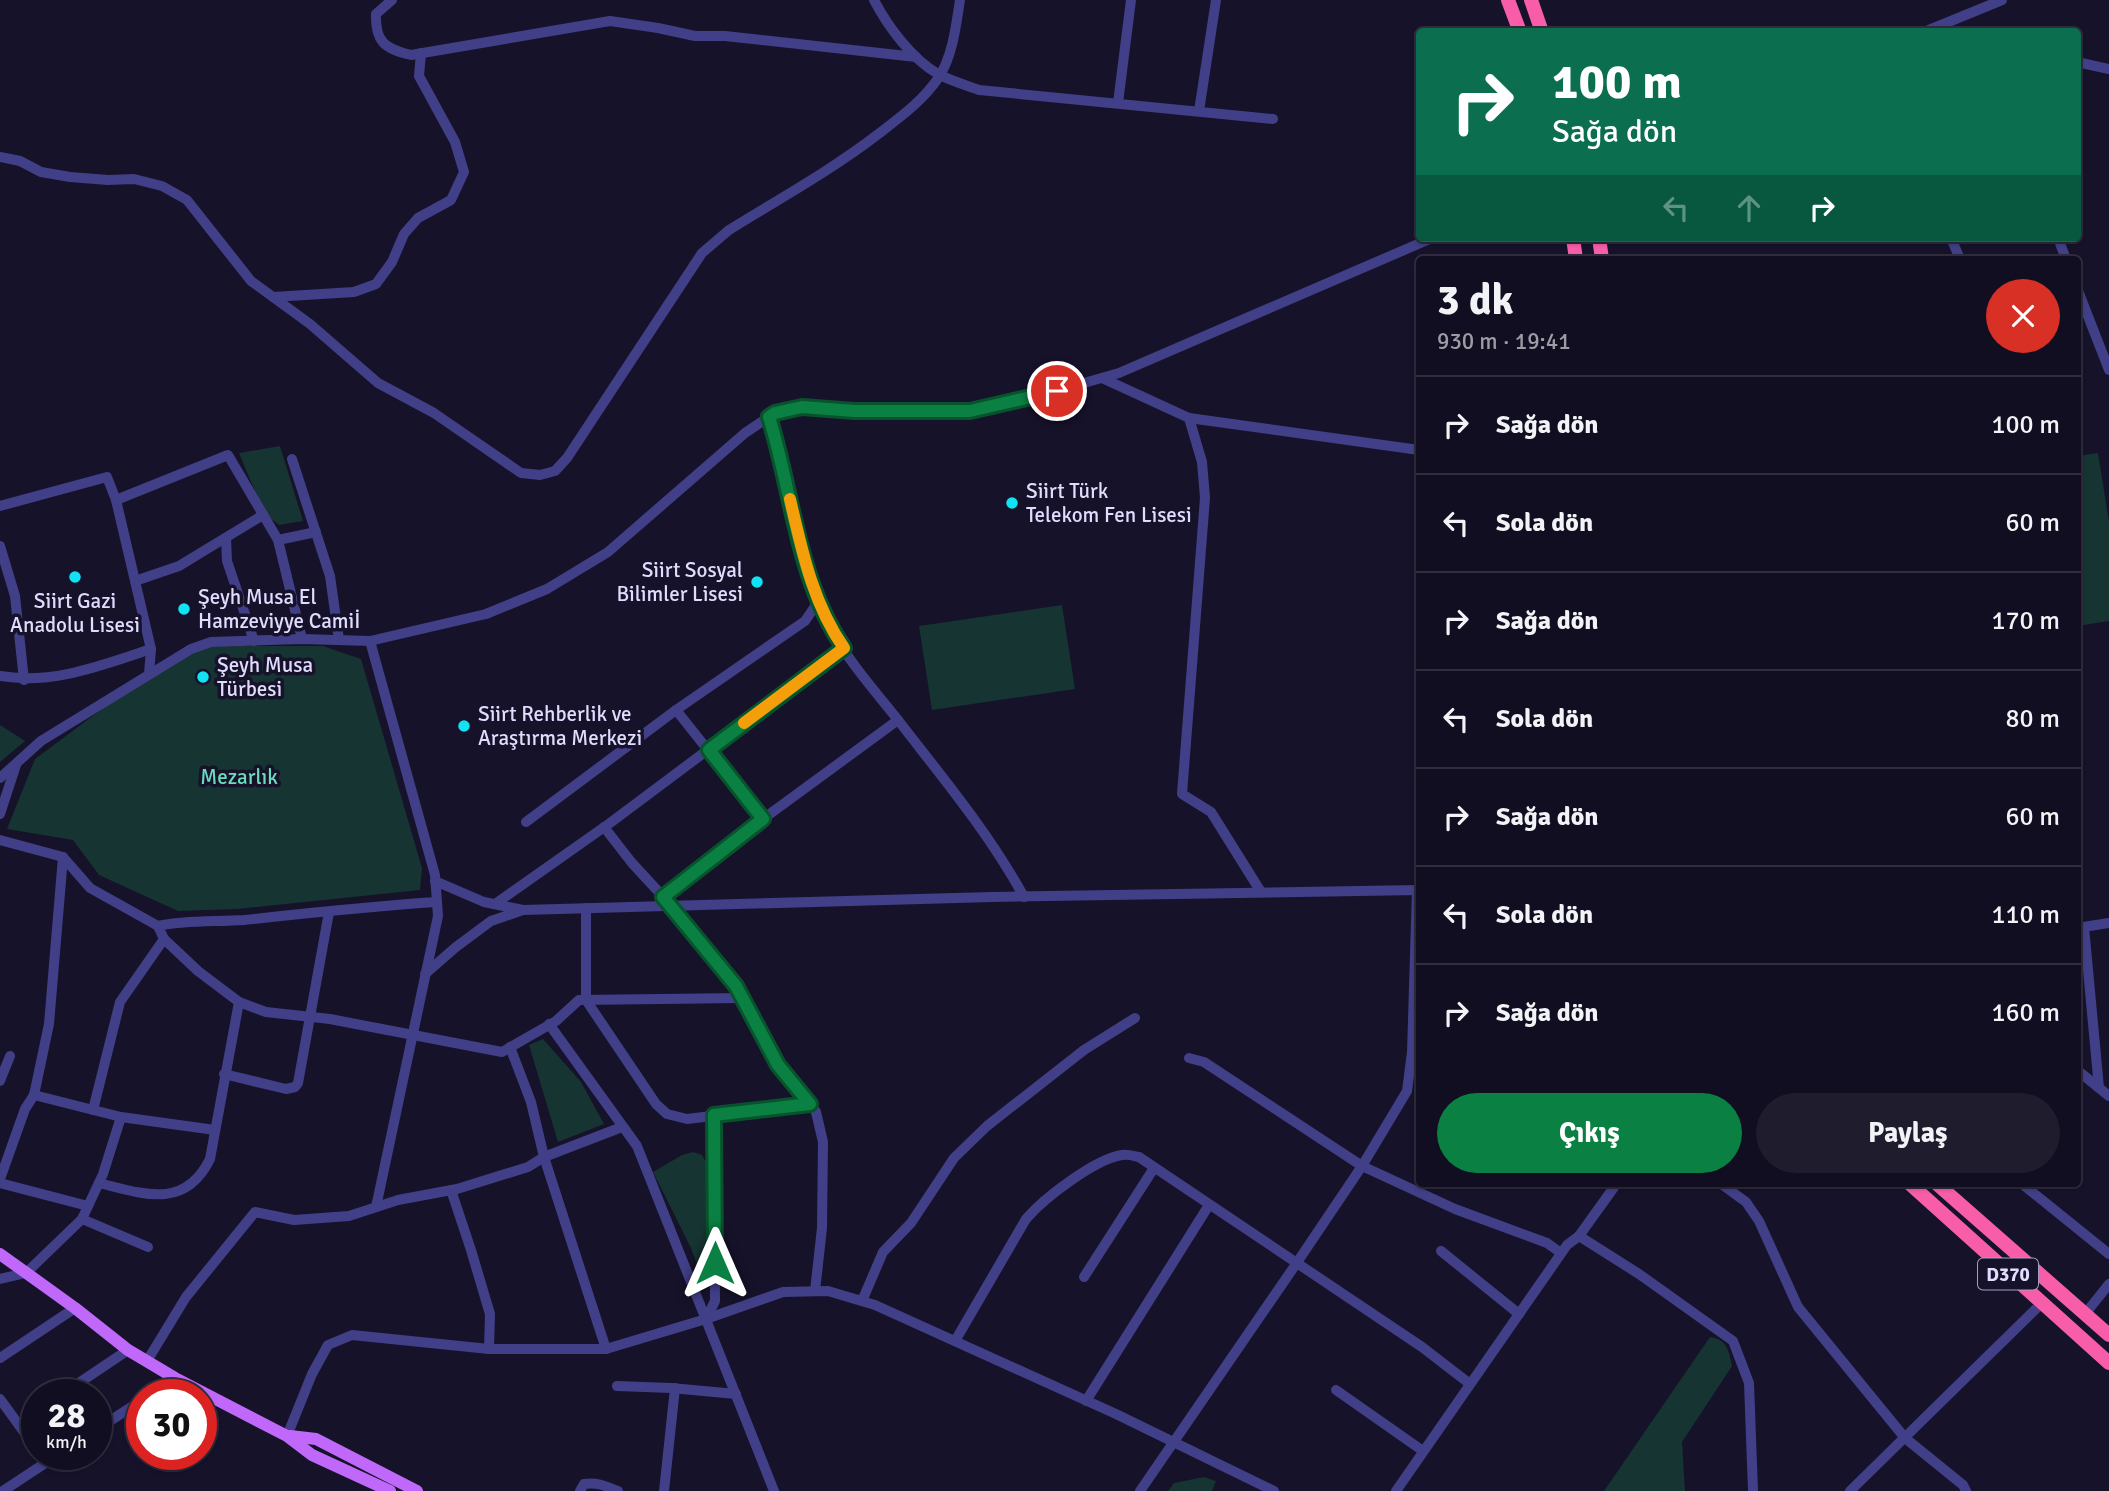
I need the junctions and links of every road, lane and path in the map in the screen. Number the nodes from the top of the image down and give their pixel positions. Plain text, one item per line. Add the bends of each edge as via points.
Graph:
1 (392, 0) edge
2 (960, 0) edge
3 (1131, 0) edge
4 (1216, 0) edge
5 (1508, 0) edge
6 (1531, 0) edge
7 (2002, 0) edge
8 (872, 1) edge
9 (1518, 28) edge
10 (1541, 28) edge
11 (1934, 28) edge
12 (421, 53) junction
13 (916, 57) junction
14 (2081, 63) edge
15 (2109, 69) edge
16 (940, 75) junction
17 (1118, 103) junction
18 (1199, 111) junction
19 (1273, 119) dead end
20 (0, 157) edge
21 (1423, 242) edge
22 (273, 297) junction
23 (2081, 298) edge
24 (2109, 370) edge
25 (1102, 378) junction
26 (769, 417) junction
27 (1189, 418) junction
28 (1416, 450) edge
29 (292, 459) dead end
30 (116, 500) junction
31 (0, 506) edge
32 (263, 515) junction
33 (316, 532) junction
34 (226, 538) junction
35 (278, 541) junction
36 (0, 546) edge
37 (135, 581) junction
38 (818, 601) junction
39 (302, 639) junction
40 (254, 640) junction
41 (339, 640) junction
42 (370, 641) junction
43 (844, 648) junction
44 (151, 649) junction
45 (149, 674) junction
46 (0, 676) edge
47 (24, 680) junction
48 (676, 710) junction
49 (898, 720) junction
50 (709, 750) junction
51 (16, 763) junction
52 (0, 778) edge
53 (0, 814) edge
54 (763, 819) junction
55 (526, 822) dead end
56 (604, 827) junction
57 (0, 840) edge
58 (63, 858) junction
59 (435, 881) junction
60 (1416, 890) edge
61 (1261, 892) junction
62 (663, 897) junction
63 (1024, 897) junction
64 (437, 902) junction
65 (495, 904) junction
66 (671, 906) junction
67 (586, 908) junction
68 (523, 910) junction
69 (329, 912) junction
70 (2109, 923) edge
71 (158, 926) junction
72 (2081, 928) edge
73 (164, 939) junction
74 (1416, 944) edge
75 (425, 974) junction
76 (742, 998) junction
77 (586, 1000) junction
78 (239, 1002) junction
79 (309, 1017) junction
80 (1135, 1018) dead end
81 (549, 1024) junction
82 (411, 1036) junction
83 (510, 1046) junction
84 (10, 1056) dead end
85 (1189, 1058) dead end
86 (2081, 1073) edge
87 (224, 1074) junction
88 (0, 1081) edge
89 (2099, 1088) junction
90 (34, 1096) junction
91 (2109, 1096) edge
92 (810, 1104) junction
93 (93, 1110) junction
94 (714, 1115) junction
95 (121, 1117) junction
96 (622, 1127) junction
97 (215, 1130) junction
98 (544, 1157) junction
99 (1362, 1166) junction
100 (1154, 1168) junction
101 (0, 1181) edge
102 (99, 1183) junction
103 (1614, 1187) edge
104 (1725, 1187) edge
105 (1913, 1187) edge
106 (1941, 1187) edge
107 (2026, 1187) edge
108 (451, 1190) junction
109 (1209, 1205) junction
110 (88, 1206) junction
111 (376, 1208) junction
112 (82, 1219) junction
113 (1579, 1236) junction
114 (148, 1247) dead end
115 (1441, 1251) dead end
116 (0, 1254) edge
117 (1561, 1254) junction
118 (2109, 1254) edge
119 (1296, 1264) junction
120 (26, 1273) junction
121 (1084, 1278) dead end
122 (0, 1279) edge
123 (2109, 1284) edge
124 (815, 1291) junction
125 (862, 1301) junction
126 (2042, 1304) junction
127 (75, 1308) junction
128 (1519, 1314) junction
129 (2085, 1314) junction
130 (706, 1319) junction
131 (2109, 1335) edge
132 (955, 1342) junction
133 (489, 1349) junction
134 (607, 1349) junction
135 (128, 1350) junction
136 (0, 1358) edge
137 (147, 1361) junction
138 (2109, 1363) edge
139 (176, 1378) joint
140 (85, 1379) edge
141 (1470, 1384) junction
142 (617, 1386) dead end
143 (675, 1388) junction
144 (1336, 1390) dead end
145 (736, 1394) junction
146 (0, 1399) edge
147 (1087, 1401) junction
148 (21, 1428) edge
149 (287, 1436) junction
150 (1905, 1438) junction
151 (1172, 1441) junction
152 (1423, 1451) junction
153 (26, 1470) edge
154 (0, 1486) edge
155 (3, 1491) edge
156 (390, 1491) edge
157 (416, 1491) edge
158 (580, 1491) edge
159 (618, 1491) edge
160 (664, 1491) edge
161 (774, 1491) edge
162 (1140, 1491) edge
163 (1274, 1491) edge
164 (1396, 1491) edge
165 (1753, 1491) edge
166 (1850, 1491) edge
167 (1966, 1491) edge

1 - 12 street via 376,14 375,30 393,50
2 - 16 street
3 - 17 street
4 - 18 street
5 - 9 highway
6 - 10 highway
7 - 11 street
8 - 13 street
12 - 13 street via 610,21 695,36
12 - 22 street via 419,76 455,142 464,172 451,200 418,218 376,284 354,292
13 - 16 street
14 - 15 street
16 - 17 street via 979,90
16 - 22 street via 896,122 852,155 708,247 555,471 521,473 506,465 434,413 378,383
17 - 18 street
18 - 19 street
20 - 22 street via 41,172 134,179 162,186 187,200 251,281
21 - 25 street
23 - 24 street
25 - 26 street via 970,411 802,407
25 - 27 street
26 - 38 street
26 - 42 street via 608,552 547,589 486,614
27 - 28 street
27 - 61 street via 1202,462 1205,498 1182,794 1211,812
29 - 33 street
30 - 31 street via 107,477
30 - 32 street via 228,455
30 - 37 street
32 - 34 street
32 - 35 street
33 - 35 street
33 - 41 street via 330,576
34 - 37 street via 179,566
34 - 40 street via 227,561
35 - 39 street
36 - 47 street via 15,596
37 - 44 street
38 - 43 street
38 - 48 street via 805,621
39 - 40 street
39 - 41 street
40 - 45 street via 211,642
41 - 42 street
42 - 59 street
43 - 49 street
43 - 50 street
44 - 45 street
44 - 47 street via 80,672
45 - 51 street via 41,741
46 - 47 street
48 - 50 street
48 - 55 street
49 - 54 street
49 - 63 street via 1000,854
50 - 54 street
50 - 56 street
51 - 52 street
51 - 53 street
54 - 62 street
56 - 62 street
56 - 65 street
57 - 58 street
58 - 71 street via 90,888
58 - 90 street via 49,1024
59 - 64 street
59 - 65 street
60 - 61 street
61 - 63 street
62 - 66 street
63 - 66 street
64 - 69 street
64 - 75 street
65 - 68 street
66 - 67 street
66 - 76 street
67 - 68 street
67 - 77 street
68 - 75 street via 491,921
69 - 71 street
69 - 79 street
70 - 72 street
71 - 73 street
72 - 89 street
73 - 78 street
73 - 93 street via 120,1002
74 - 99 street via 1407,1091
75 - 82 street
76 - 77 street
76 - 92 street via 778,1065
77 - 81 street via 579,1000
77 - 94 street via 667,1114 687,1119
78 - 79 street via 266,1012
78 - 87 street
79 - 82 street
79 - 87 street via 295,1087 286,1089
80 - 125 street via 1084,1050 987,1126 954,1158 911,1223 883,1252
81 - 83 street
81 - 96 street
82 - 83 street via 502,1052
82 - 111 street
83 - 98 street via 531,1102
84 - 88 street
85 - 99 street via 1204,1062
86 - 89 street
87 - 97 street
89 - 91 street
90 - 93 street
90 - 101 street via 25,1109
92 - 94 street
92 - 124 street via 823,1142 822,1227
93 - 95 street
94 - 130 street via 715,1301
95 - 97 street
95 - 102 street
96 - 98 street
96 - 130 street via 637,1146
97 - 102 street via 210,1159 190,1185 152,1196
98 - 108 street via 528,1167
98 - 134 street
99 - 117 street via 1455,1209 1547,1242
99 - 119 street
100 - 109 street
100 - 121 street
100 - 132 street via 1125,1154 1107,1160 1038,1205
101 - 110 street
102 - 110 street
103 - 113 street
104 - 150 street via 1746,1202 1759,1221 1798,1307
105 - 126 highway, D370
106 - 129 highway, D370
107 - 118 street
108 - 111 street
108 - 133 street via 489,1314
109 - 119 street
109 - 147 street
110 - 112 street
111 - 137 street via 349,1216 294,1220 255,1212 186,1297
112 - 114 street
112 - 120 street
113 - 117 street
113 - 165 street via 1733,1340 1749,1383
115 - 128 street
116 - 120 main road
117 - 128 street
119 - 141 street
119 - 151 street
120 - 122 street
120 - 127 main road
123 - 129 street
124 - 125 street
124 - 130 street via 783,1292
125 - 132 street
126 - 138 highway, D370
126 - 150 street
127 - 135 main road
127 - 136 street
128 - 141 street
129 - 131 highway, D370
130 - 134 street
130 - 145 street
132 - 147 street
133 - 134 street
133 - 149 street via 352,1335 338,1340 328,1345 312,1374
135 - 137 main road
135 - 140 street
137 - 139 main road
139 - 149 main road
141 - 152 street
142 - 143 street
143 - 145 street
143 - 160 street
144 - 152 street
145 - 161 street
146 - 148 street
147 - 151 street
149 - 156 main road via 312,1455
149 - 157 main road via 316,1439
150 - 166 street
150 - 167 street
151 - 162 street
151 - 163 street
152 - 164 street
153 - 155 street
154 - 155 street
158 - 159 street via 591,1483

